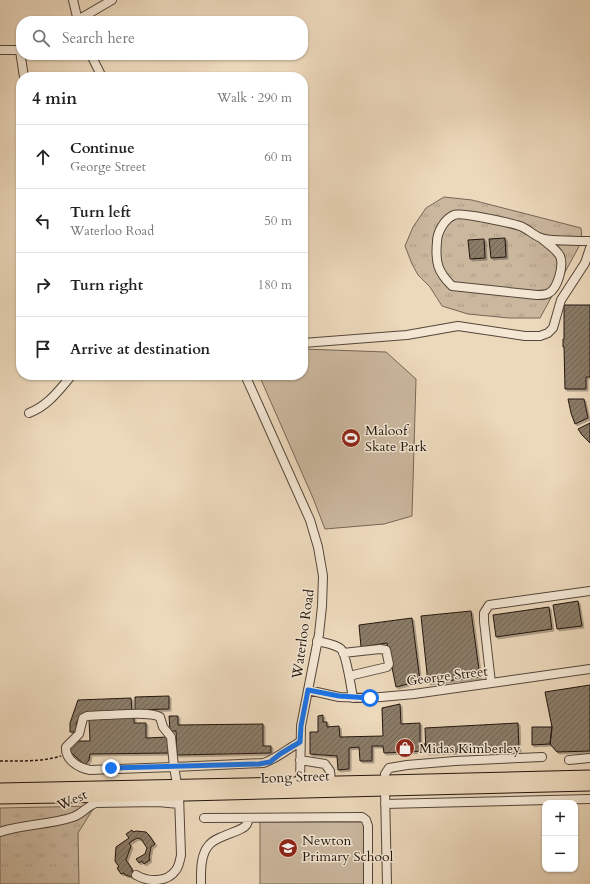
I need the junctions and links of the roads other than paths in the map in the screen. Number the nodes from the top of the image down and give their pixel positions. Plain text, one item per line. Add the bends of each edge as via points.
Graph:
1 (73, 0) edge
2 (112, 0) edge
3 (76, 16) edge
4 (85, 16) edge
5 (0, 50) edge
6 (16, 51) edge
7 (21, 60) edge
8 (94, 60) edge
9 (23, 72) edge
10 (100, 72) edge
11 (542, 239) junction
12 (590, 241) edge
13 (590, 248) edge
14 (308, 343) edge
15 (68, 380) edge
16 (247, 380) edge
17 (29, 413) dead end
18 (590, 591) edge
19 (317, 641) junction
20 (343, 653) junction
21 (590, 669) edge
22 (349, 676) junction
23 (492, 683) junction
24 (308, 690) junction
25 (353, 698) junction
26 (300, 742) junction
27 (542, 757) dead end
28 (590, 758) edge
29 (300, 760) junction
30 (569, 760) dead end
31 (174, 767) junction
32 (590, 776) edge
33 (331, 782) junction
34 (385, 785) junction
35 (590, 785) edge
36 (300, 787) junction
37 (0, 789) edge
38 (178, 795) junction
39 (0, 798) edge
40 (590, 799) edge
41 (385, 804) junction
42 (204, 818) dead end
43 (248, 818) junction
44 (0, 832) edge
45 (136, 875) dead end
46 (201, 884) edge
47 (368, 884) edge
48 (388, 884) edge

1 - 3 street
2 - 4 street
5 - 6 street
7 - 9 street
8 - 10 street
11 - 11 street via 561,258 560,278 548,294 452,286 437,265 438,232 454,215 520,226
11 - 12 street
13 - 14 street via 585,263 561,300 553,328 540,336 458,326 407,335
15 - 17 street via 46,404
16 - 19 street, Waterloo Road via 310,520 318,546 323,576
18 - 23 street via 489,605 484,613 484,621
19 - 20 street via 337,647
19 - 24 street, Waterloo Road
20 - 22 street
20 - 22 street via 380,649 388,653 387,667
21 - 23 street, George Street
22 - 25 street
23 - 25 street, George Street via 414,694
24 - 25 street, George Street
24 - 26 street, Waterloo Road
26 - 29 street, Waterloo Road
26 - 31 street via 270,762
27 - 34 street via 455,761 389,768 386,771
28 - 30 street
29 - 33 street via 325,764 330,771
29 - 36 street, Waterloo Road
31 - 31 street via 83,769 66,754 66,747 79,734 84,717 154,715 160,717 171,737
31 - 38 street
32 - 34 highway, Long Street
33 - 34 highway, Long Street
33 - 36 highway, Long Street
34 - 35 highway, Long Street
34 - 36 highway, Long Street
34 - 41 street
36 - 38 highway, Long Street
37 - 38 highway, Long Street
38 - 39 highway, Long Street
38 - 44 street, West via 158,802 96,803 73,817
38 - 45 street via 181,855 176,870 157,880 147,880
40 - 41 street
41 - 48 street
42 - 43 street
43 - 46 street via 243,828 209,844 202,860
43 - 47 street via 364,818 368,826

